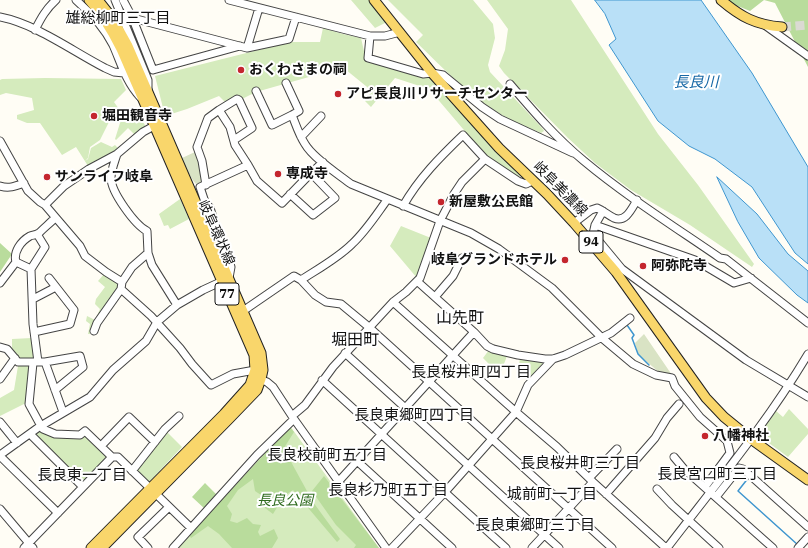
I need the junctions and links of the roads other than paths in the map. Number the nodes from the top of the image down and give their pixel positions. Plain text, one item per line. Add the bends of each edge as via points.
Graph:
1 (56, 0) edge
2 (76, 0) edge
3 (89, 0) edge
4 (98, 0) edge
5 (115, 0) edge
6 (123, 0) edge
7 (229, 0) edge
8 (374, 0) edge
9 (721, 0) edge
10 (255, 5) edge
11 (121, 15) junction
12 (0, 17) edge
13 (132, 17) junction
14 (296, 17) junction
15 (766, 26) junction
16 (782, 27) tunnel mouth
17 (35, 30) junction
18 (400, 32) junction
19 (370, 36) junction
20 (244, 47) junction
21 (808, 56) edge
22 (124, 73) junction
23 (432, 73) junction
24 (286, 83) dead end
25 (510, 84) dead end
26 (256, 91) dead end
27 (145, 97) junction
28 (219, 110) junction
29 (292, 115) junction
30 (321, 116) dead end
31 (154, 126) junction
32 (301, 137) junction
33 (234, 140) junction
34 (0, 141) edge
35 (118, 154) junction
36 (578, 156) junction
37 (485, 159) junction
38 (323, 162) junction
39 (248, 165) junction
40 (180, 166) junction
41 (311, 173) junction
42 (532, 181) junction
43 (24, 183) junction
44 (0, 186) edge
45 (203, 186) junction
46 (290, 194) junction
47 (387, 200) junction
48 (637, 200) junction
49 (195, 201) junction
50 (45, 205) junction
51 (403, 206) junction
52 (603, 211) junction
53 (55, 218) junction
54 (440, 221) junction
55 (574, 223) junction
56 (595, 225) junction
57 (37, 234) junction
58 (148, 253) junction
59 (463, 258) dead end
60 (16, 262) junction
61 (31, 269) junction
62 (49, 278) dead end
63 (751, 278) junction
64 (226, 280) junction
65 (301, 280) junction
66 (122, 282) junction
67 (418, 282) junction
68 (0, 283) edge
69 (56, 287) junction
70 (121, 289) junction
71 (435, 297) junction
72 (33, 298) junction
73 (393, 302) junction
74 (177, 305) junction
75 (243, 310) junction
76 (630, 318) dead end
77 (157, 322) junction
78 (808, 323) edge
79 (370, 328) junction
80 (94, 331) dead end
81 (34, 332) junction
82 (474, 332) junction
83 (602, 338) junction
84 (0, 347) edge
85 (345, 353) junction
86 (808, 354) edge
87 (453, 355) junction
88 (15, 358) junction
89 (553, 359) junction
90 (39, 362) junction
91 (257, 375) junction
92 (0, 379) edge
93 (322, 380) junction
94 (429, 382) junction
95 (789, 386) junction
96 (55, 390) junction
97 (808, 397) edge
98 (679, 404) dead end
99 (406, 408) junction
100 (63, 412) junction
101 (516, 412) junction
102 (179, 416) dead end
103 (293, 417) junction
104 (0, 422) edge
105 (41, 426) junction
106 (30, 434) junction
107 (381, 434) junction
108 (751, 439) junction
109 (492, 440) junction
110 (155, 442) junction
111 (17, 443) junction
112 (100, 446) junction
113 (617, 449) dead end
114 (0, 455) edge
115 (112, 457) junction
116 (674, 457) dead end
117 (357, 462) junction
118 (469, 466) junction
119 (132, 470) junction
120 (591, 480) junction
121 (808, 480) edge
122 (339, 481) junction
123 (83, 487) junction
124 (705, 487) junction
125 (657, 489) dead end
126 (153, 491) junction
127 (445, 492) junction
128 (606, 494) junction
129 (713, 495) junction
130 (169, 507) junction
131 (0, 509) edge
132 (568, 509) junction
133 (58, 513) junction
134 (420, 519) junction
135 (688, 520) junction
136 (808, 527) edge
137 (191, 528) junction
138 (544, 534) junction
139 (808, 537) edge
140 (28, 546) edge
141 (91, 548) edge
142 (102, 548) edge
143 (148, 548) edge
144 (173, 548) edge
145 (386, 548) edge
146 (392, 548) edge
147 (452, 548) edge
148 (506, 548) edge
149 (532, 548) edge
150 (559, 548) edge
151 (612, 548) edge
152 (667, 548) edge
153 (719, 548) edge
154 (773, 548) edge
155 (798, 548) edge

1 - 17 street via 46,9
2 - 22 street via 100,23
3 - 27 main road, 岐阜環状線 / 77 via 107,23
4 - 27 main road, 岐阜環状線 / 77 via 120,32
5 - 11 street
6 - 13 street
7 - 10 street
8 - 18 main road, 岐阜美濃線 / 94
9 - 15 main road via 734,11
10 - 14 street
10 - 20 street
11 - 13 street
11 - 27 street via 148,80
12 - 17 street
13 - 20 street
13 - 20 street via 153,70
14 - 19 street
14 - 20 street via 289,39
15 - 16 main road
15 - 21 street
17 - 22 street via 105,68
18 - 19 street
18 - 23 main road, 岐阜美濃線 / 94
19 - 23 street via 368,58 423,74
22 - 27 street via 132,88
23 - 36 street via 443,76 500,119
23 - 42 main road, 岐阜美濃線 / 94
24 - 29 street via 299,112
25 - 36 street via 536,115
26 - 29 street via 272,125
27 - 31 main road, 岐阜環状線 / 77
27 - 40 main road, 岐阜環状線 / 77
28 - 33 street via 230,127
28 - 33 street via 239,100 252,128
28 - 45 street via 208,118 197,148 202,161
29 - 32 street
30 - 32 street
31 - 35 street via 143,132
31 - 64 main road, 岐阜環状線 / 77
32 - 38 street via 308,150
33 - 39 street
34 - 43 street
35 - 50 street via 64,186
35 - 58 street via 111,177 113,187 130,216 147,231
36 - 48 street
37 - 42 street via 526,184
37 - 51 street via 463,135 423,176
37 - 54 street via 462,182
38 - 41 street
38 - 47 street via 351,184
39 - 45 street
39 - 46 street via 257,181 282,204
40 - 45 street via 192,184
40 - 49 main road, 岐阜環状線 / 77
41 - 46 street
41 - 46 street via 335,198 313,215
42 - 55 main road, 岐阜美濃線 / 94
43 - 44 street via 14,188
43 - 50 street via 28,191
45 - 49 street via 195,191
45 - 64 street via 205,202 210,208 231,267
47 - 51 street
47 - 65 street via 370,225 351,245
48 - 52 street via 623,218 615,218
48 - 63 street
49 - 64 main road, 岐阜環状線 / 77
50 - 53 street
51 - 54 street
52 - 55 street via 597,208 591,210
52 - 56 street
53 - 57 street
53 - 66 street via 86,256
54 - 67 street
54 - 83 street via 471,233 499,249 552,288
55 - 108 main road, 岐阜美濃線 / 94 via 616,272 706,398
56 - 63 street via 695,260 734,283
56 - 95 street via 593,234 622,269 746,360
57 - 60 street via 23,242 17,250 14,257
57 - 61 street via 45,247
58 - 66 street via 132,267
58 - 74 street via 152,265
59 - 71 street via 453,276
60 - 61 street
60 - 68 street
61 - 72 street
62 - 69 street
63 - 78 street
64 - 74 street
64 - 75 main road, 岐阜環状線 / 77
64 - 91 main road, 岐阜環状線 / 77 via 254,355
65 - 75 street via 294,276
65 - 79 street via 315,295 326,302 342,304
66 - 70 street
67 - 71 street
67 - 73 street
69 - 72 street
69 - 81 street via 74,310 70,324
70 - 77 street
70 - 80 street
71 - 82 street
72 - 81 street
73 - 79 street
73 - 87 street
74 - 77 street
75 - 91 main road, 岐阜環状線 / 77 via 261,353 263,370
76 - 83 street
77 - 91 street via 211,384 233,374
77 - 100 street via 146,342 113,370 90,397
79 - 85 street
79 - 94 street
81 - 90 street
82 - 87 street
82 - 89 street via 493,349 518,356
83 - 89 street
83 - 124 street via 633,364 656,375 672,378 700,416 727,441 730,453
84 - 88 street via 7,349
85 - 93 street
85 - 99 street
86 - 95 street
87 - 94 street
87 - 101 street
88 - 90 street via 18,362
88 - 92 street
89 - 101 street via 532,379
90 - 96 street
90 - 96 street via 80,356 83,366
90 - 105 street via 29,404
91 - 103 street via 273,387
91 - 126 main road
93 - 103 street
93 - 107 street
94 - 99 street
94 - 109 street
95 - 97 street
95 - 108 street
96 - 100 street
98 - 128 street via 655,438
99 - 107 street
99 - 118 street
100 - 105 street
101 - 109 street
101 - 120 street via 557,446
102 - 110 street
103 - 122 street
103 - 137 street
104 - 111 street
105 - 106 street
105 - 112 street via 49,432 66,435 80,435 85,431
106 - 111 street
106 - 123 street
107 - 117 street
107 - 127 street
108 - 121 main road, 岐阜美濃線 / 94
108 - 129 street
109 - 118 street
109 - 132 street
110 - 112 street via 129,417
110 - 119 street
111 - 114 street
112 - 115 street
113 - 120 street
114 - 133 street
115 - 119 street via 118,457
115 - 123 street
116 - 124 street
117 - 122 street
117 - 134 street
118 - 127 street
118 - 138 street
119 - 126 street
120 - 128 street
120 - 132 street
122 - 145 street
123 - 133 street
124 - 129 street
125 - 135 street
126 - 130 street
126 - 141 main road
126 - 142 main road
127 - 134 street
127 - 148 street
128 - 152 street
129 - 135 street
129 - 136 street via 739,468 743,469
129 - 154 street
130 - 137 street
130 - 143 street via 138,537
131 - 140 street
132 - 138 street
132 - 151 street
133 - 140 street
134 - 146 street
134 - 147 street
135 - 152 street
135 - 153 street
137 - 144 street
138 - 149 street
138 - 150 street
139 - 155 street

